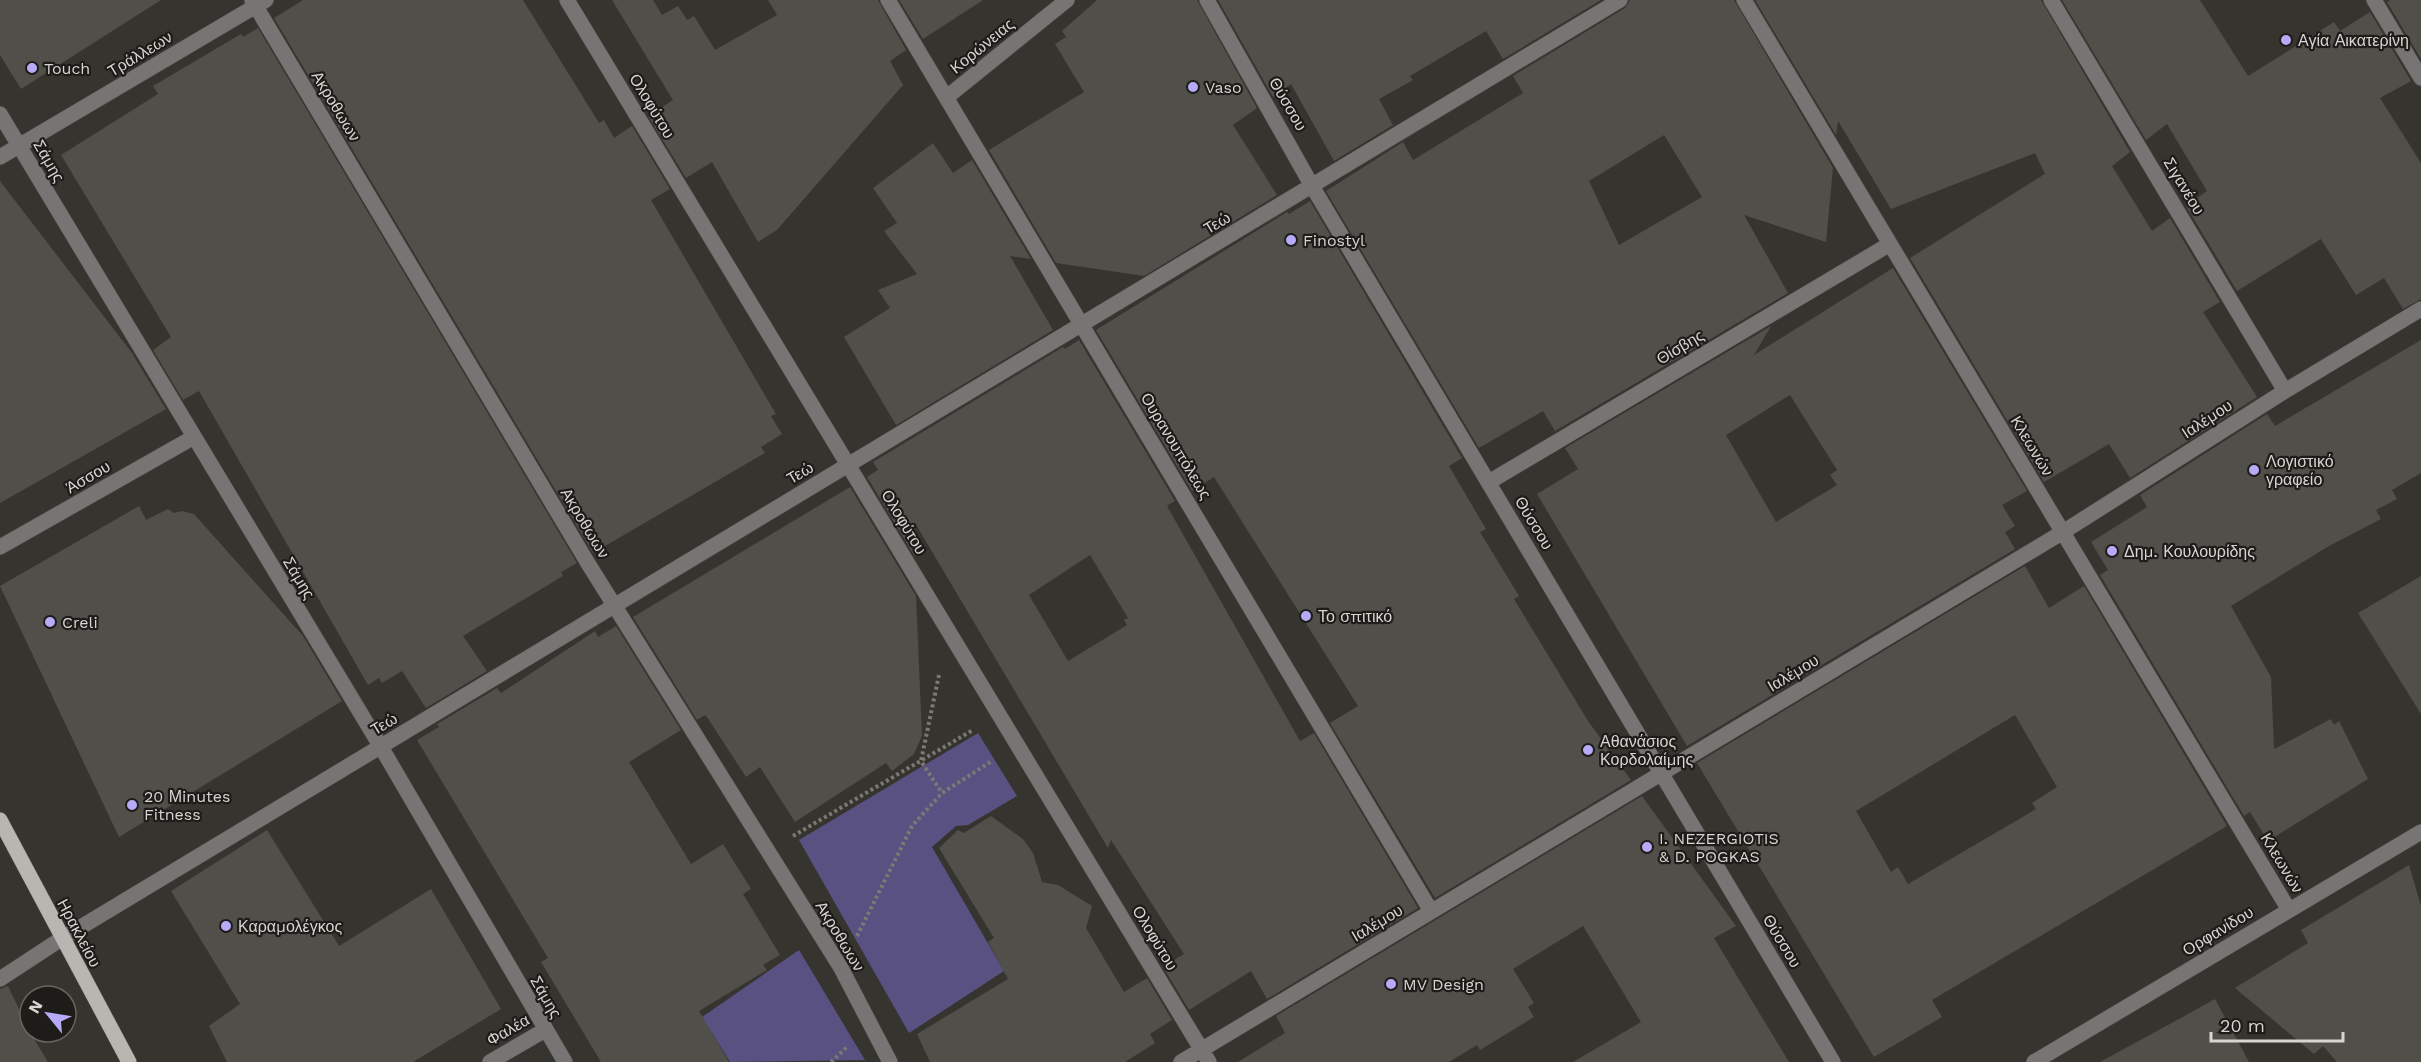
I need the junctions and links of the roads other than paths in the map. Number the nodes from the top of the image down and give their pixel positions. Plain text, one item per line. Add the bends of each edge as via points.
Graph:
1 (567, 0) edge
2 (888, 0) edge
3 (1067, 0) edge
4 (1207, 0) edge
5 (1620, 0) edge
6 (1744, 0) edge
7 (2051, 0) edge
8 (2374, 0) edge
9 (258, 2) edge
10 (2421, 78) edge
11 (947, 97) junction
12 (0, 114) edge
13 (20, 146) junction
14 (0, 157) edge
15 (1312, 186) junction
16 (1890, 244) junction
17 (2421, 309) edge
18 (1083, 325) junction
19 (2285, 391) junction
20 (194, 437) junction
21 (849, 465) junction
22 (1489, 482) junction
23 (2063, 532) junction
24 (0, 547) edge
25 (614, 606) junction
26 (381, 747) junction
27 (1661, 773) junction
28 (0, 820) edge
29 (2421, 832) edge
30 (2289, 910) junction
31 (1431, 911) junction
32 (61, 939) junction
33 (0, 978) edge
34 (545, 1030) junction
35 (1205, 1055) edge
36 (129, 1062) edge
37 (490, 1062) edge
38 (565, 1062) edge
39 (890, 1062) edge
40 (1181, 1062) edge
41 (1833, 1062) edge
42 (2034, 1062) edge

1 - 21 street, Ολοφύτου
2 - 11 street, Ουρανουπόλεως
3 - 11 street, Κορώνειας
4 - 15 street, Θύσσου
5 - 15 street, Τεώ
6 - 16 street, Κλεωνών
7 - 19 street, Σιγανέου
8 - 10 street
9 - 13 street, Τράλλεων
9 - 25 street, Ακροθωων
11 - 18 street, Ουρανουπόλεως
12 - 13 street, Σάμης
13 - 14 street, Τράλλεων
13 - 20 street, Σάμης
15 - 18 street, Τεώ
15 - 22 street, Θύσσου
16 - 22 street, Θίσβης
16 - 23 street, Κλεωνών
17 - 19 street, Ιαλέμου
18 - 21 street, Τεώ
18 - 31 street, Ουρανουπόλεως
19 - 23 street, Ιαλέμου
20 - 24 street, Άσσου
20 - 26 street, Σάμης
21 - 25 street, Τεώ
21 - 35 street, Ολοφύτου
22 - 27 street, Θύσσου
23 - 27 street, Ιαλέμου
23 - 30 street, Κλεωνών
25 - 26 street, Τεώ
25 - 39 street, Ακροθωων via 841,968
26 - 32 street, Τεώ
26 - 34 street, Σάμης
27 - 31 street, Ιαλέμου
27 - 41 street, Θύσσου
28 - 32 main road, Ηρακλείου
29 - 30 street, Ορφανίδου
30 - 42 street, Ορφανίδου
31 - 35 street, Ιαλέμου
32 - 33 street, Τεώ
32 - 36 main road, Ηρακλείου
34 - 37 street, Φαλέα
34 - 38 street, Σάμης
35 - 40 street, Ιαλέμου

